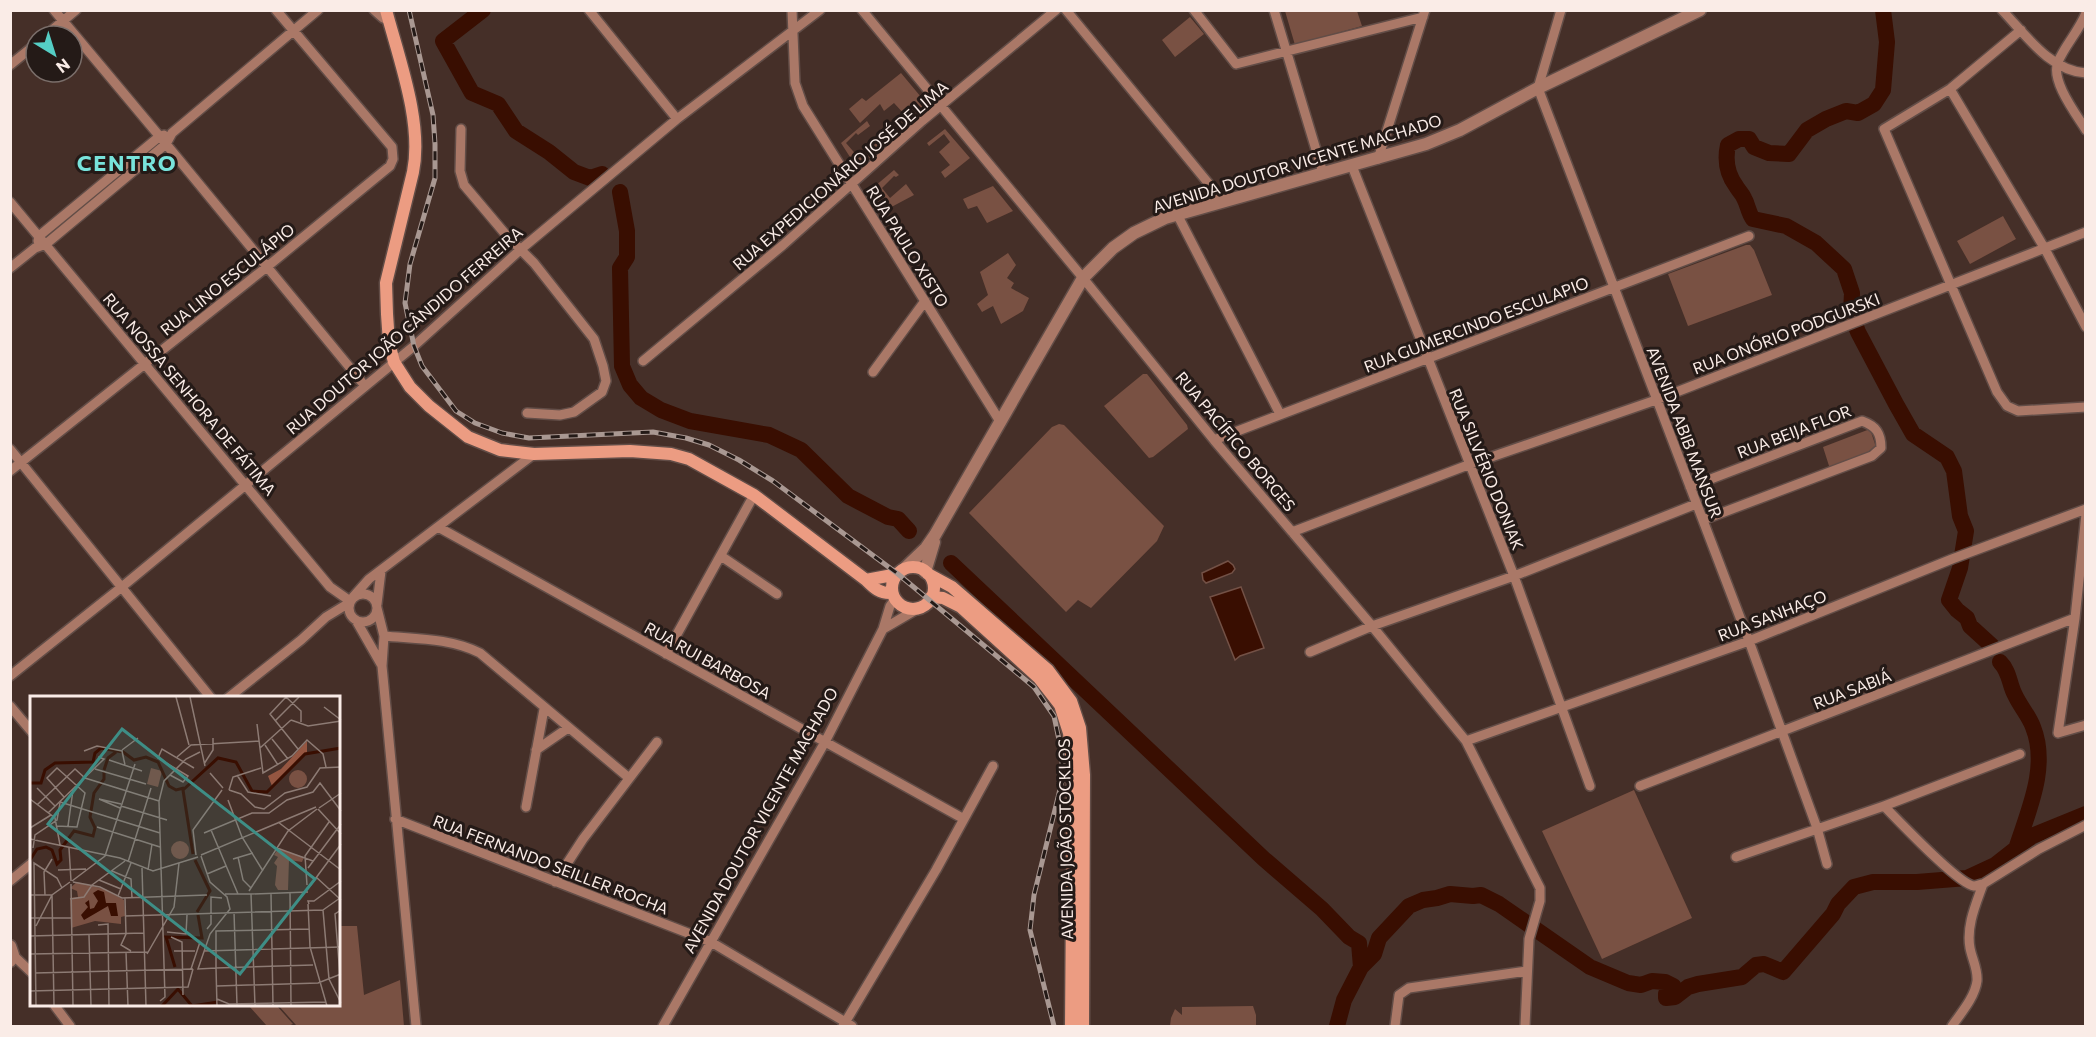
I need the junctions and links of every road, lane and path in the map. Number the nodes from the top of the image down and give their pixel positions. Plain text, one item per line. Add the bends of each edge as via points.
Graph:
1 (54, 10) edge
2 (76, 10) edge
3 (276, 10) edge
4 (318, 10) edge
5 (374, 10) edge
6 (792, 10) edge
7 (820, 10) edge
8 (862, 10) edge
9 (1056, 10) edge
10 (1066, 10) edge
11 (1194, 10) edge
12 (1274, 10) edge
13 (1561, 10) edge
14 (1700, 10) edge
15 (2002, 10) edge
16 (590, 12) edge
17 (2085, 13) edge
18 (1424, 14) edge
19 (388, 15) edge
20 (63, 21) junction
21 (59, 24) edge
22 (2021, 30) junction
23 (293, 31) junction
24 (794, 32) junction
25 (1285, 50) junction
26 (24, 54) edge
27 (2057, 63) junction
28 (10, 65) edge
29 (2085, 74) edge
30 (1538, 88) junction
31 (1950, 89) junction
32 (941, 106) junction
33 (677, 119) junction
34 (461, 129) dead end
35 (2085, 130) edge
36 (163, 140) junction
37 (1378, 159) junction
38 (1352, 166) junction
39 (1323, 173) junction
40 (852, 183) junction
41 (1223, 201) junction
42 (10, 202) edge
43 (1177, 214) junction
44 (2085, 232) edge
45 (1749, 236) dead end
46 (42, 240) junction
47 (2044, 249) junction
48 (520, 250) junction
49 (268, 266) junction
50 (10, 268) edge
51 (1083, 278) junction
52 (1952, 285) junction
53 (1613, 287) junction
54 (925, 301) junction
55 (2085, 327) edge
56 (1427, 358) junction
57 (394, 362) junction
58 (643, 362) dead end
59 (145, 363) junction
60 (873, 372) dead end
61 (365, 386) junction
62 (1656, 400) junction
63 (2085, 406) edge
64 (527, 413) dead end
65 (1280, 414) junction
66 (1000, 423) junction
67 (1214, 440) junction
68 (10, 449) edge
69 (534, 454) junction
70 (22, 462) junction
71 (1468, 465) junction
72 (10, 471) edge
73 (246, 485) junction
74 (1690, 487) junction
75 (754, 495) junction
76 (1696, 504) junction
77 (2085, 509) edge
78 (2085, 514) edge
79 (1702, 519) junction
80 (438, 527) junction
81 (1292, 532) junction
82 (935, 535) junction
83 (721, 556) junction
84 (381, 571) junction
85 (900, 572) junction
86 (927, 573) junction
87 (1514, 576) junction
88 (866, 580) junction
89 (123, 586) junction
90 (777, 594) dead end
91 (893, 596) junction
92 (932, 597) junction
93 (351, 600) junction
94 (377, 606) junction
95 (919, 608) junction
96 (326, 617) junction
97 (353, 618) junction
98 (2075, 618) junction
99 (1372, 626) junction
100 (883, 629) junction
101 (384, 636) junction
102 (1749, 641) junction
103 (1310, 652) dead end
104 (666, 654) junction
105 (382, 666) junction
106 (10, 675) edge
107 (209, 696) edge
108 (231, 696) edge
109 (10, 706) edge
110 (1560, 707) junction
111 (544, 709) junction
112 (2085, 724) edge
113 (568, 729) junction
114 (30, 730) edge
115 (1783, 732) junction
116 (1466, 741) junction
117 (657, 742) dead end
118 (825, 742) junction
119 (536, 750) junction
120 (2020, 754) dead end
121 (993, 766) dead end
122 (629, 778) junction
123 (1590, 786) dead end
124 (1640, 786) dead end
125 (1884, 806) junction
126 (526, 807) dead end
127 (395, 819) junction
128 (964, 819) junction
129 (2085, 825) edge
130 (1817, 828) junction
131 (1736, 857) dead end
132 (1827, 864) dead end
133 (30, 865) edge
134 (10, 881) edge
135 (555, 882) junction
136 (1983, 884) junction
137 (711, 942) junction
138 (11, 954) edge
139 (1527, 970) junction
140 (30, 971) edge
141 (56, 1007) edge
142 (846, 1025) edge
143 (70, 1026) edge
144 (416, 1026) edge
145 (663, 1026) edge
146 (1071, 1026) edge
147 (1083, 1026) edge
148 (1395, 1026) edge
149 (1525, 1026) edge
150 (1952, 1026) edge

1 - 20 street
2 - 20 street
3 - 23 street
4 - 23 street
5 - 19 street via 382,18
6 - 24 street, RUA PAULO XISTO
7 - 24 street, RUA DOUTOR JOÃO CÂNDIDO FERREIRA
8 - 32 street, RUA PACÍFICO BORGES
9 - 32 street, RUA EXPEDICIONÁRIO JOSÉ DE LIMA
10 - 41 street
11 - 25 street via 1236,64
12 - 25 street
13 - 30 street
14 - 30 street, AVENIDA DOUTOR VICENTE MACHADO
15 - 22 street
16 - 33 street
17 - 27 street
18 - 25 street
18 - 37 street
19 - 57 main road via 412,111 417,156 386,283 389,343
20 - 21 street
20 - 36 street
22 - 27 street
22 - 31 street
23 - 36 street
23 - 49 street, RUA LINO ESCULÁPIO via 392,147 393,159 390,166
24 - 33 street, RUA DOUTOR JOÃO CÂNDIDO FERREIRA
24 - 40 street, RUA PAULO XISTO via 795,83 803,105
25 - 39 street
26 - 28 street
27 - 29 street
27 - 35 street via 2055,74 2059,84
30 - 37 street, AVENIDA DOUTOR VICENTE MACHADO via 1460,130
30 - 53 street, AVENIDA ABIB MANSUR
31 - 47 street
31 - 52 street via 1884,129
32 - 40 street, RUA EXPEDICIONÁRIO JOSÉ DE LIMA
32 - 51 street, RUA PACÍFICO BORGES
33 - 48 street, RUA DOUTOR JOÃO CÂNDIDO FERREIRA
34 - 48 street via 460,171 464,185
36 - 46 street
36 - 49 street
37 - 38 street, AVENIDA DOUTOR VICENTE MACHADO
38 - 39 street, AVENIDA DOUTOR VICENTE MACHADO
38 - 56 street, RUA SILVÉRIO DONIAK
39 - 41 street, AVENIDA DOUTOR VICENTE MACHADO
40 - 54 street, RUA PAULO XISTO
40 - 58 street, RUA EXPEDICIONÁRIO JOSÉ DE LIMA
41 - 43 street, AVENIDA DOUTOR VICENTE MACHADO
42 - 46 street, RUA NOSSA SENHORA DE FÁTIMA
43 - 51 street, AVENIDA DOUTOR VICENTE MACHADO via 1113,248
43 - 65 street
44 - 47 street, RUA ONÓRIO PODGURSKI
45 - 53 street, RUA GUMERCINDO ESCULAPIO
46 - 50 street
46 - 59 street, RUA NOSSA SENHORA DE FÁTIMA
47 - 52 street, RUA ONÓRIO PODGURSKI
47 - 55 street
48 - 57 street, RUA DOUTOR JOÃO CÂNDIDO FERREIRA
48 - 64 street via 594,339 606,381 602,392 574,412
49 - 59 street, RUA LINO ESCULÁPIO
49 - 61 street
51 - 66 street, AVENIDA DOUTOR VICENTE MACHADO
51 - 67 street, RUA PACÍFICO BORGES
52 - 62 street, RUA ONÓRIO PODGURSKI
52 - 63 street via 1997,393 2007,406 2018,411
53 - 56 street, RUA GUMERCINDO ESCULAPIO
53 - 62 street, AVENIDA ABIB MANSUR
54 - 60 street
54 - 66 street, RUA PAULO XISTO
56 - 65 street, RUA GUMERCINDO ESCULAPIO
56 - 71 street, RUA SILVÉRIO DONIAK
57 - 61 street, RUA DOUTOR JOÃO CÂNDIDO FERREIRA
57 - 69 main road via 410,387 468,437 500,450
59 - 70 street, RUA LINO ESCULÁPIO
59 - 73 street, RUA NOSSA SENHORA DE FÁTIMA
61 - 73 street, RUA DOUTOR JOÃO CÂNDIDO FERREIRA
62 - 71 street, RUA ONÓRIO PODGURSKI
62 - 74 street, AVENIDA ABIB MANSUR
65 - 67 street, RUA GUMERCINDO ESCULAPIO
66 - 82 street, AVENIDA DOUTOR VICENTE MACHADO
67 - 81 street, RUA PACÍFICO BORGES
68 - 70 street
69 - 75 main road via 671,454 689,459
69 - 80 street
70 - 72 street, RUA LINO ESCULÁPIO
70 - 89 street
71 - 81 street, RUA ONÓRIO PODGURSKI
71 - 87 street, RUA SILVÉRIO DONIAK
73 - 89 street, RUA DOUTOR JOÃO CÂNDIDO FERREIRA
73 - 93 street, RUA NOSSA SENHORA DE FÁTIMA via 330,587
74 - 76 street, AVENIDA ABIB MANSUR
74 - 79 street, RUA BEIJA FLOR via 1862,421 1874,425 1881,436 1881,448 1872,456
75 - 83 street
75 - 88 main road
76 - 79 street, AVENIDA ABIB MANSUR
76 - 87 street
77 - 102 street, RUA SANHAÇO
78 - 98 street
79 - 102 street, AVENIDA ABIB MANSUR
80 - 84 street
80 - 104 street, RUA RUI BARBOSA
81 - 99 street, RUA PACÍFICO BORGES
82 - 85 street, AVENIDA DOUTOR VICENTE MACHADO
82 - 86 street, AVENIDA DOUTOR VICENTE MACHADO
83 - 90 street
83 - 104 street
84 - 93 street
84 - 94 street
85 - 86 main road via 916,568
85 - 88 main road
85 - 91 main road via 894,580
86 - 92 main road via 934,587
86 - 147 main road, AVENIDA JOÃO STOCKLOS via 952,587 1048,670 1071,701 1080,728 1084,775
87 - 99 street
87 - 110 street, RUA SILVÉRIO DONIAK
88 - 91 main road via 878,591
89 - 106 street, RUA DOUTOR JOÃO CÂNDIDO FERREIRA
89 - 107 street
91 - 95 main road via 905,608
91 - 100 street, AVENIDA DOUTOR VICENTE MACHADO
92 - 95 main road
92 - 146 main road, AVENIDA JOÃO STOCKLOS via 951,601 973,617 1039,678 1060,705 1069,733 1073,772
93 - 94 street via 367,594
93 - 96 street
93 - 97 street
94 - 97 street via 371,620 362,623
94 - 101 street
95 - 100 street
96 - 97 street
96 - 108 street
97 - 105 street
98 - 112 street via 2058,733
98 - 115 street, RUA SABIÁ
99 - 103 street
99 - 116 street, RUA PACÍFICO BORGES
100 - 118 street, AVENIDA DOUTOR VICENTE MACHADO
101 - 105 street
101 - 111 street via 465,646 480,653
102 - 110 street, RUA SANHAÇO
102 - 115 street, AVENIDA ABIB MANSUR
104 - 118 street, RUA RUI BARBOSA
105 - 127 street
109 - 114 street
110 - 116 street, RUA SANHAÇO
110 - 123 street, RUA SILVÉRIO DONIAK
111 - 113 street
111 - 119 street
113 - 119 street
113 - 122 street
115 - 124 street, RUA SABIÁ
115 - 130 street, AVENIDA ABIB MANSUR
116 - 139 street, RUA PACÍFICO BORGES via 1540,888
117 - 122 street
118 - 128 street, RUA RUI BARBOSA
118 - 137 street, AVENIDA DOUTOR VICENTE MACHADO
119 - 126 street
120 - 125 street
121 - 128 street
122 - 135 street
125 - 130 street
125 - 136 street via 1965,882
127 - 135 street, RUA FERNANDO SEILLER ROCHA
127 - 144 street
128 - 142 street
129 - 136 street
130 - 131 street
130 - 132 street, AVENIDA ABIB MANSUR
133 - 134 street
135 - 137 street, RUA FERNANDO SEILLER ROCHA
136 - 150 street via 1969,933 1977,980 1973,994
137 - 142 street, RUA FERNANDO SEILLER ROCHA
137 - 145 street, AVENIDA DOUTOR VICENTE MACHADO
138 - 140 street
139 - 148 street via 1409,988 1399,995
139 - 149 street
141 - 143 street

